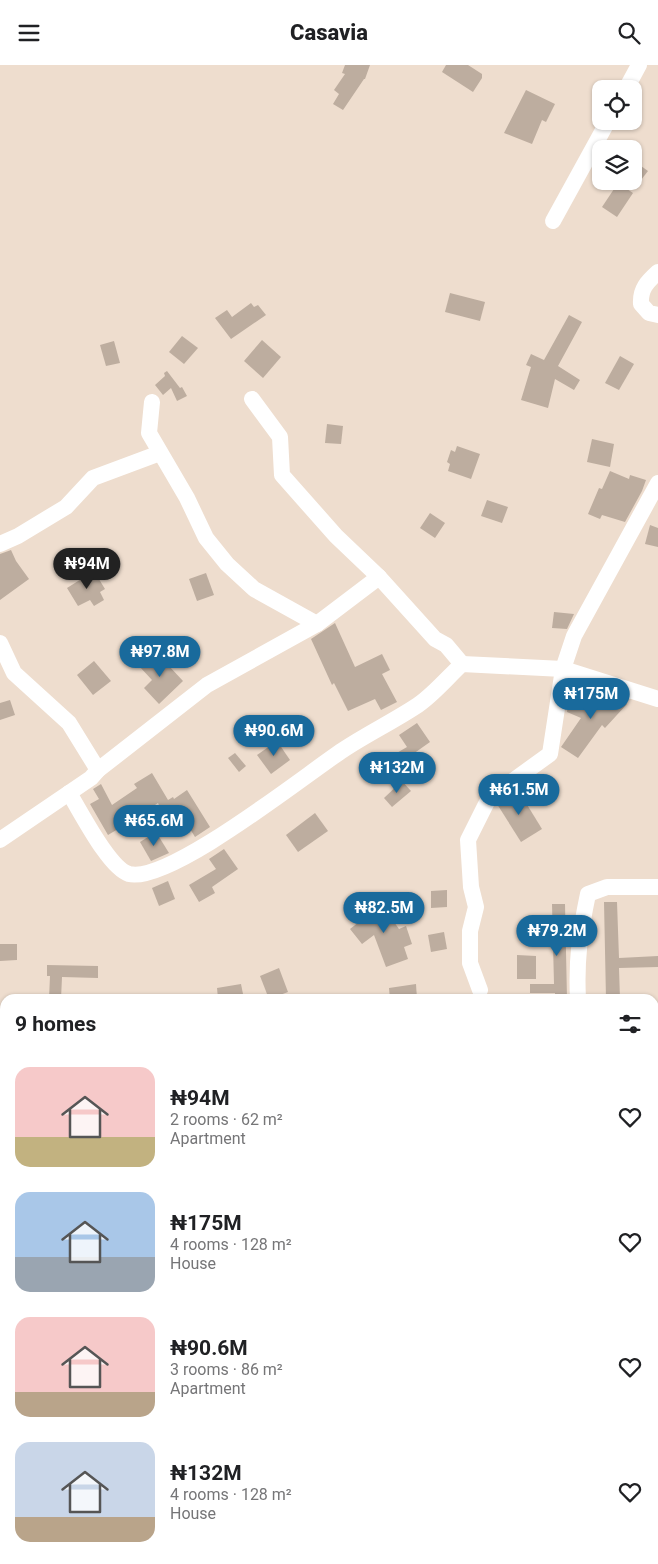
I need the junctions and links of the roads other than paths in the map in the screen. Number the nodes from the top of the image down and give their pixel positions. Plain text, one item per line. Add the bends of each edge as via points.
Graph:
1 (639, 65) edge
2 (631, 80) edge
3 (603, 130) edge
4 (553, 221) dead end
5 (658, 272) edge
6 (658, 315) edge
7 (252, 399) dead end
8 (152, 402) dead end
9 (160, 453) junction
10 (658, 483) edge
11 (0, 544) edge
12 (379, 577) junction
13 (317, 624) junction
14 (0, 643) edge
15 (462, 664) junction
16 (563, 669) junction
17 (658, 699) edge
18 (98, 770) junction
19 (69, 793) junction
20 (0, 840) edge
21 (658, 887) edge
22 (480, 990) dead end
23 (578, 994) edge

1 - 2 street
3 - 4 street
5 - 6 street via 646,283 641,294 641,305 649,313
7 - 12 street via 280,437 282,475 336,536
8 - 9 street via 148,433
9 - 11 street via 93,478 66,507
9 - 13 street via 206,538 227,564 254,589
10 - 16 street via 574,636
12 - 13 street
12 - 15 street
13 - 18 street via 207,685
14 - 18 street via 14,673 68,723
15 - 16 street
15 - 19 street via 419,704 343,750 224,835 172,863 140,874 128,874 112,863
16 - 17 street
16 - 22 street via 550,754 489,798 468,840 471,887 476,907 470,931 470,963
18 - 19 street
19 - 20 street
21 - 23 street via 607,887 588,894 579,939

